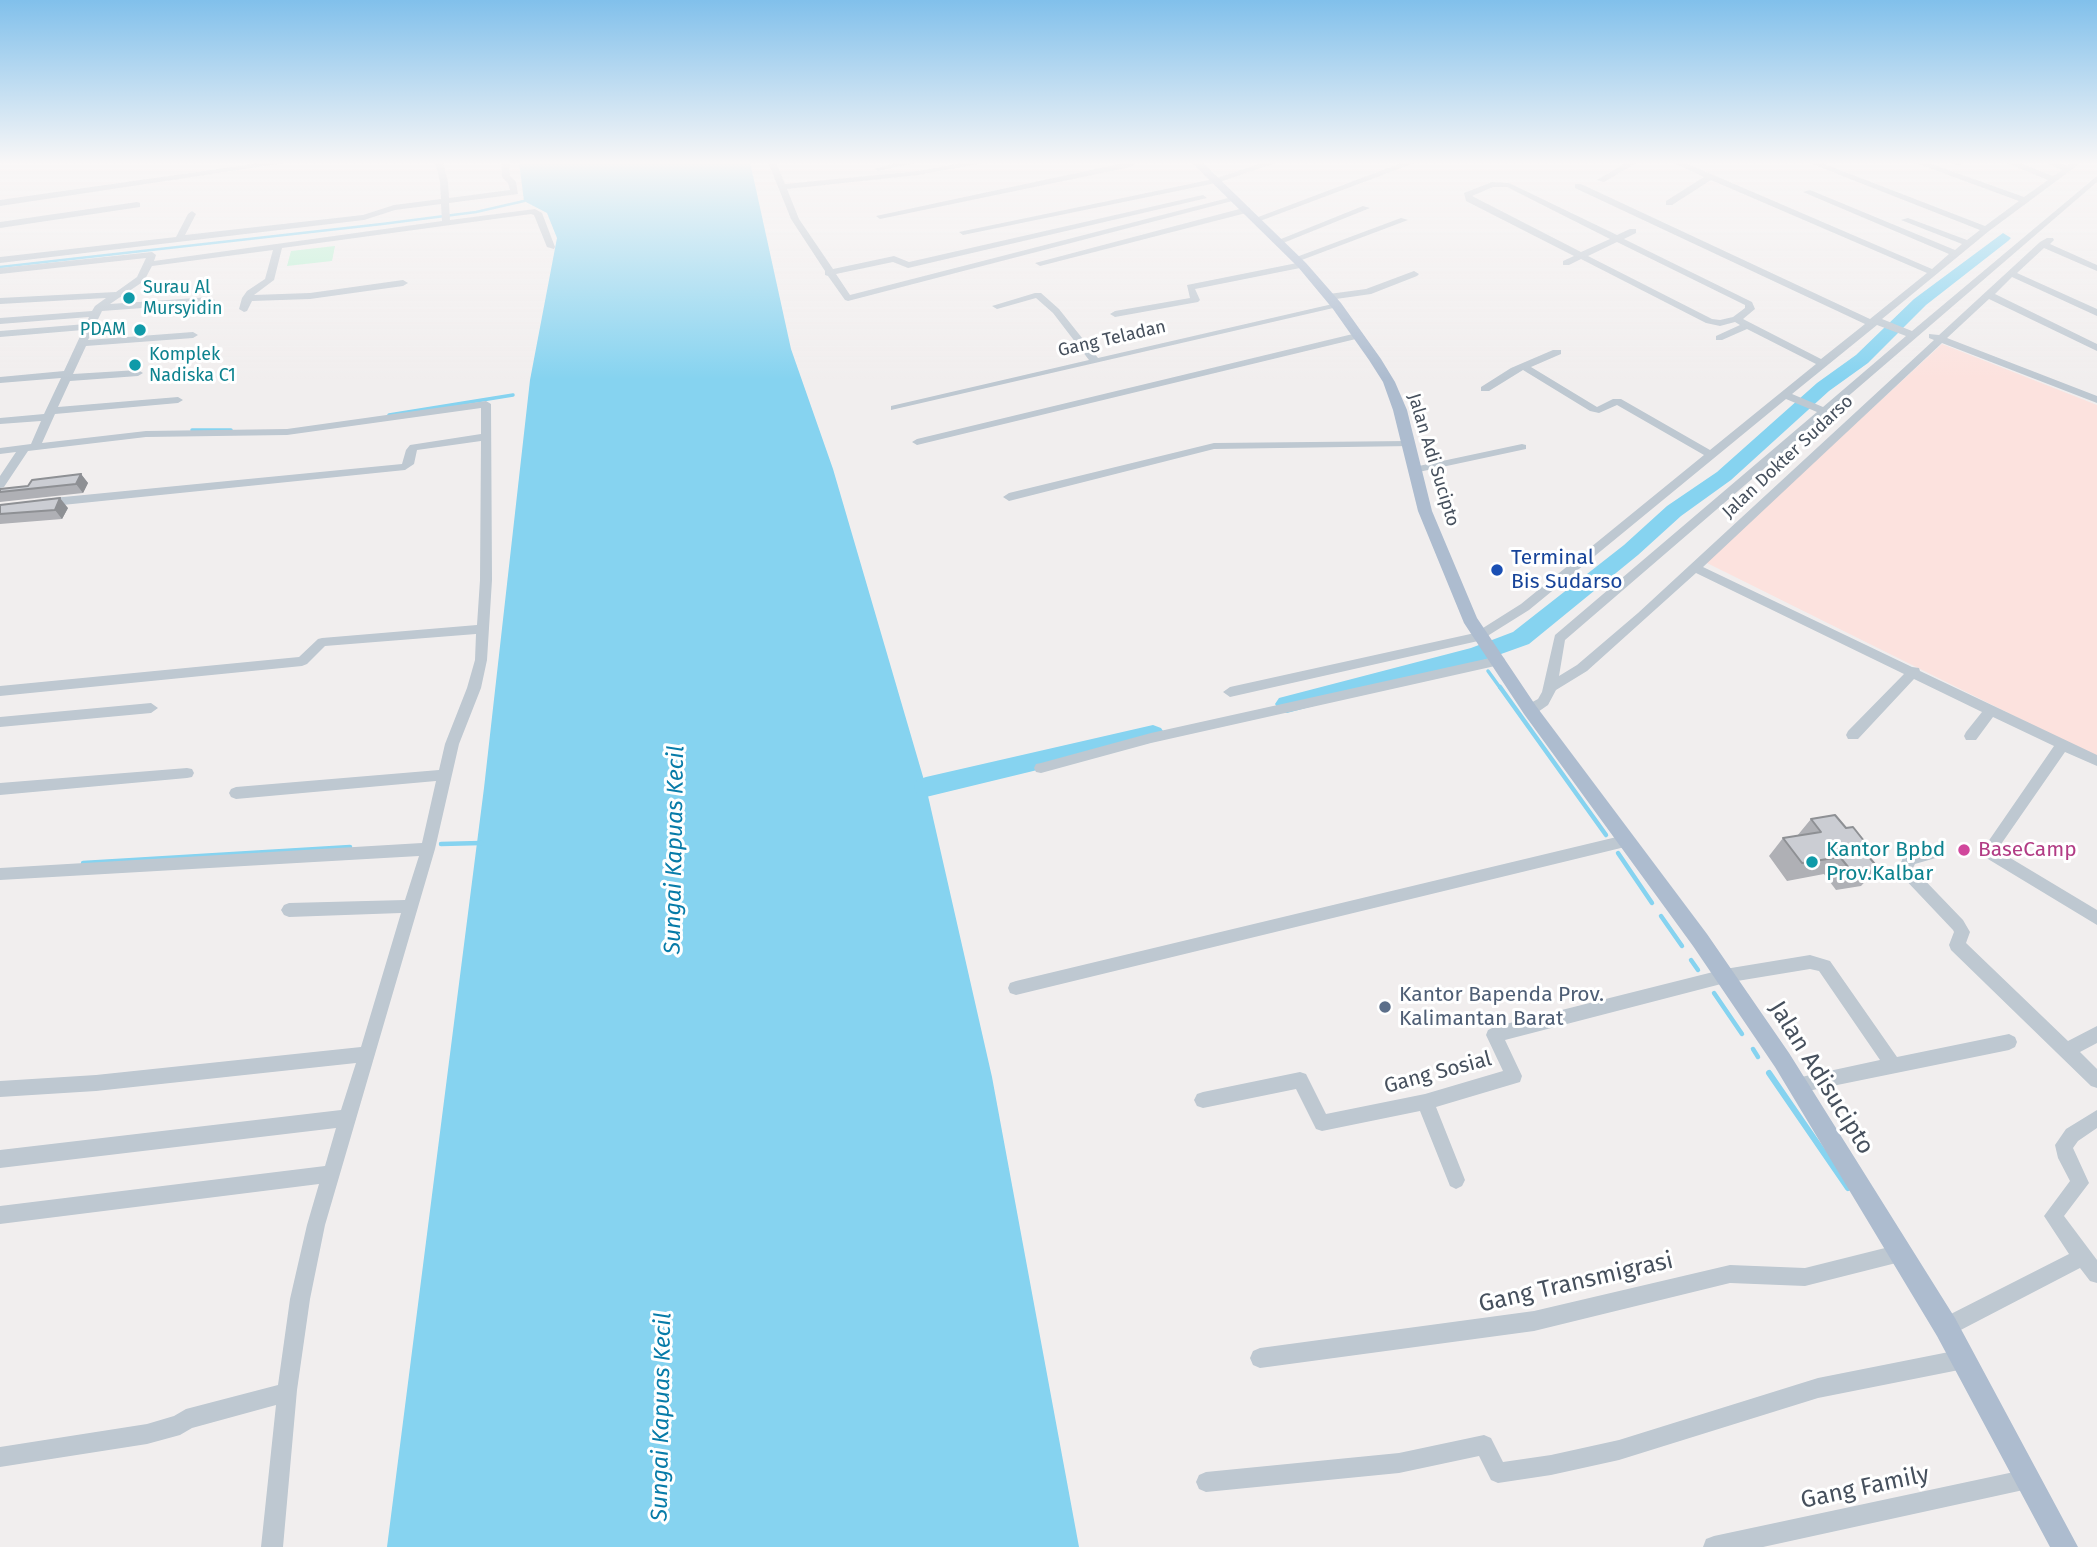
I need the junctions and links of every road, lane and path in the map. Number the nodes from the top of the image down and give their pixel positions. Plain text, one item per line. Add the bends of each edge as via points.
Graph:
1 (182, 234) edge
2 (218, 234) edge
3 (343, 234) edge
4 (545, 234) edge
5 (804, 234) edge
6 (1051, 234) edge
7 (1087, 234) edge
8 (1165, 234) edge
9 (1273, 234) edge
10 (1298, 234) edge
11 (1369, 234) edge
12 (1538, 234) edge
13 (1606, 234) edge
14 (1628, 234) edge
15 (1684, 234) edge
16 (1843, 234) edge
17 (1910, 234) edge
18 (1943, 234) edge
19 (1980, 234) edge
20 (2031, 234) edge
21 (180, 239) junction
22 (1616, 239) junction
23 (1280, 241) junction
24 (1969, 244) junction
25 (278, 247) junction
26 (551, 247) dead end
27 (154, 252) junction
28 (1956, 254) junction
29 (1580, 256) junction
30 (0, 260) edge
31 (1299, 262) junction
32 (1040, 263) dead end
33 (1566, 263) dead end
34 (2097, 268) edge
35 (0, 271) edge
36 (2010, 272) junction
37 (828, 273) junction
38 (1934, 273) junction
39 (1414, 275) dead end
40 (403, 283) dead end
41 (1987, 294) junction
42 (118, 295) junction
43 (247, 298) junction
44 (210, 300) dead end
45 (0, 301) edge
46 (1333, 301) junction
47 (997, 306) dead end
48 (244, 309) dead end
49 (1943, 309) junction
50 (97, 311) junction
51 (1967, 313) junction
52 (2097, 313) edge
53 (1115, 314) dead end
54 (1735, 319) junction
55 (0, 321) edge
56 (1958, 321) junction
57 (1879, 323) junction
58 (1747, 324) junction
59 (89, 327) junction
60 (1911, 332) junction
61 (0, 334) edge
62 (193, 335) dead end
63 (1357, 336) junction
64 (1719, 338) dead end
65 (1938, 339) junction
66 (83, 343) junction
67 (2097, 348) edge
68 (1896, 349) junction
69 (1557, 352) dead end
70 (1917, 359) junction
71 (1095, 361) junction
72 (1824, 364) junction
73 (1525, 367) junction
74 (138, 373) dead end
75 (67, 376) junction
76 (0, 380) edge
77 (1485, 389) dead end
78 (1786, 395) junction
79 (178, 400) dead end
80 (2097, 400) edge
81 (895, 408) dead end
82 (1824, 411) junction
83 (50, 414) junction
84 (0, 421) edge
85 (485, 437) junction
86 (917, 442) dead end
87 (1408, 444) junction
88 (29, 447) junction
89 (1522, 447) dead end
90 (0, 451) edge
91 (1710, 454) junction
92 (1414, 470) junction
93 (0, 485) edge
94 (1010, 497) dead end
95 (27, 505) edge
96 (1693, 567) junction
97 (1502, 618) junction
98 (1470, 620) junction
99 (483, 629) junction
100 (1490, 647) junction
101 (1355, 671) junction
102 (1914, 671) junction
103 (1550, 687) junction
104 (1366, 689) junction
105 (0, 691) edge
106 (1230, 692) dead end
107 (151, 708) dead end
108 (1530, 710) junction
109 (1991, 710) junction
110 (0, 722) edge
111 (1853, 735) dead end
112 (1971, 736) dead end
113 (2063, 744) junction
114 (2097, 761) edge
115 (1041, 768) dead end
116 (187, 773) dead end
117 (446, 775) junction
118 (0, 789) edge
119 (236, 793) dead end
120 (1625, 841) junction
121 (428, 849) junction
122 (1934, 853) dead end
123 (0, 874) edge
124 (411, 906) junction
125 (289, 910) dead end
126 (2097, 918) edge
127 (1726, 976) junction
128 (1016, 988) dead end
129 (2097, 1034) edge
130 (2010, 1042) dead end
131 (2067, 1051) junction
132 (367, 1055) junction
133 (1894, 1066) junction
134 (2097, 1080) edge
135 (1798, 1085) junction
136 (0, 1089) edge
137 (1203, 1100) dead end
138 (1424, 1102) junction
139 (348, 1118) junction
140 (2097, 1118) edge
141 (0, 1158) edge
142 (330, 1174) junction
143 (1456, 1180) dead end
144 (0, 1215) edge
145 (1900, 1253) junction
146 (2082, 1257) junction
147 (2097, 1274) edge
148 (1946, 1327) junction
149 (1261, 1358) dead end
150 (1964, 1359) junction
151 (288, 1392) junction
152 (0, 1457) edge
153 (2028, 1479) junction
154 (1206, 1482) dead end
155 (272, 1547) edge
156 (1714, 1547) edge
157 (2065, 1547) edge

1 - 21 street
2 - 21 street
3 - 25 street
4 - 26 street
5 - 37 street
6 - 37 street via 908,265 898,259
7 - 37 street via 845,297
8 - 32 street
9 - 23 main road, Jalan Adi Sucipto
10 - 23 street
11 - 31 street
12 - 29 street
13 - 22 street
14 - 22 street
15 - 57 street
16 - 38 street
17 - 28 street
18 - 24 street
19 - 24 street
20 - 49 street
21 - 27 street
22 - 29 street
22 - 54 street via 1749,304 1750,309
23 - 31 main road, Jalan Adi Sucipto
24 - 28 street
25 - 27 street
25 - 43 street via 269,279
27 - 30 street
27 - 35 street
27 - 42 street via 137,284
28 - 38 street
29 - 33 street
29 - 54 street via 1709,321
31 - 46 main road, Jalan Adi Sucipto
31 - 53 street via 1191,287 1195,300
34 - 36 street, Jalan Dokter Sudarso via 2046,242
36 - 41 street, Jalan Dokter Sudarso
36 - 52 street
38 - 57 street
39 - 46 street, Gang Teladan
40 - 43 street via 307,296
41 - 51 street, Jalan Dokter Sudarso
41 - 67 street
42 - 45 street
42 - 50 street
43 - 48 street
44 - 50 street
46 - 63 main road, Jalan Adi Sucipto
46 - 71 street, Gang Teladan
47 - 71 street via 1038,295
49 - 51 street
49 - 56 street
49 - 60 street
50 - 55 street
50 - 59 street
51 - 56 street, Jalan Dokter Sudarso
54 - 58 street
56 - 65 street, Jalan Dokter Sudarso
57 - 60 street
57 - 72 street
58 - 64 street
58 - 72 street
59 - 61 street
59 - 66 street
60 - 65 street
60 - 68 street
62 - 66 street
63 - 86 street
63 - 87 main road, Jalan Adi Sucipto via 1389,382
65 - 70 street, Jalan Dokter Sudarso
65 - 80 street
66 - 75 street
68 - 70 street
68 - 82 street
69 - 73 street
70 - 96 street, Jalan Dokter Sudarso
71 - 81 street, Gang Teladan
72 - 78 street
73 - 77 street
73 - 91 street via 1594,409 1617,401
74 - 75 street
75 - 76 street
75 - 83 street
78 - 82 street
78 - 91 street
79 - 83 street
82 - 103 street via 1559,638
83 - 84 street
83 - 88 street
85 - 88 street via 483,404 287,432 161,434
85 - 95 street via 414,447 404,467
85 - 99 street
87 - 92 main road, Jalan Adi Sucipto
87 - 94 street via 1214,446
88 - 90 street
88 - 93 street
89 - 92 street
91 - 97 street via 1525,607
92 - 98 main road, Jalan Adi Sucipto via 1425,511
96 - 102 street
96 - 103 street, Jalan Dokter Sudarso via 1589,662
97 - 98 street
97 - 100 street
98 - 100 main road, Jalan Adi Sucipto
99 - 105 street via 322,642 303,661
99 - 117 street via 477,676 452,744
100 - 101 street
100 - 104 street
100 - 108 main road, Jalan Adisucipto
101 - 104 street
101 - 106 street
102 - 109 street
102 - 111 street
103 - 108 street via 1547,698
104 - 115 street
107 - 110 street
108 - 120 main road, Jalan Adisucipto
109 - 112 street
109 - 113 street
113 - 114 street
113 - 126 street via 1988,852
116 - 118 street
117 - 119 street
117 - 121 street
120 - 127 main road, Jalan Adisucipto
120 - 128 street
121 - 123 street
121 - 124 street
122 - 131 street via 1909,859 1906,870 1911,878 1958,925 1962,932 1957,945
124 - 125 street
124 - 132 street
127 - 133 street via 1819,963
127 - 135 main road, Jalan Adisucipto
127 - 138 street, Gang Sosial via 1494,1035 1514,1076
129 - 131 street
130 - 133 street
131 - 134 street
132 - 136 street
132 - 139 street
133 - 135 street
135 - 145 main road, Jalan Adisucipto
137 - 138 street, Gang Sosial via 1300,1080 1322,1123
138 - 143 street
139 - 141 street
139 - 142 street
140 - 146 street via 2064,1145 2080,1183 2053,1216
142 - 144 street
142 - 151 street via 300,1299
145 - 148 main road, Jalan Adisucipto
145 - 149 street, Gang Transmigrasi via 1805,1277 1730,1274 1534,1321
146 - 147 street
146 - 148 street
148 - 150 main road, Jalan Adisucipto
150 - 153 main road, Jalan Adisucipto
150 - 154 street via 1818,1388 1619,1450 1551,1465 1498,1473 1483,1445 1399,1463
151 - 152 street via 148,1434
151 - 155 street
153 - 156 street, Gang Family
153 - 157 main road, Jalan Adisucipto

